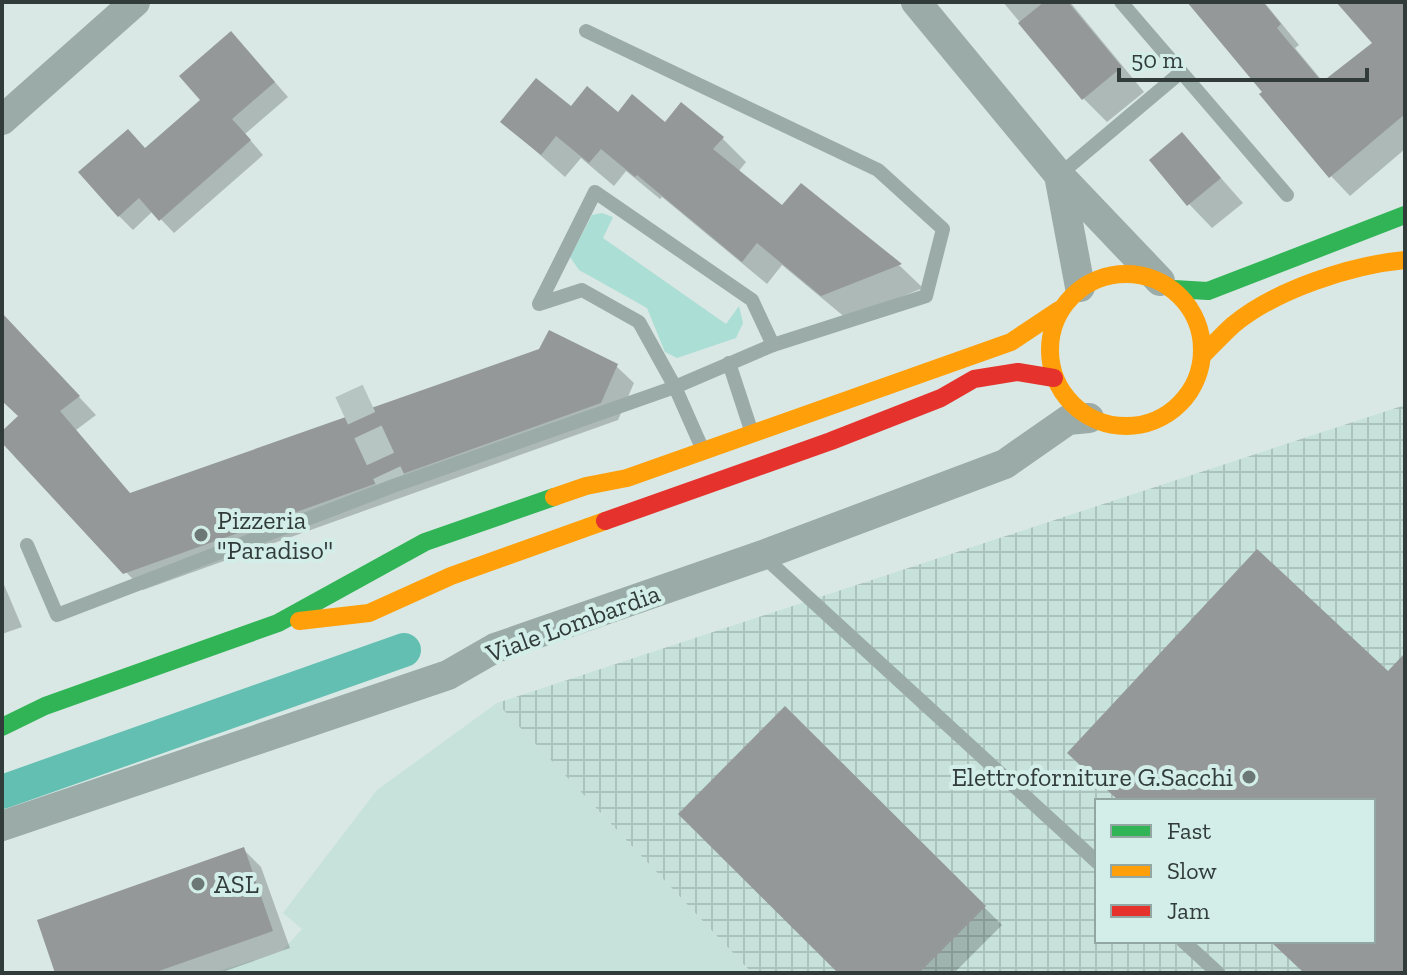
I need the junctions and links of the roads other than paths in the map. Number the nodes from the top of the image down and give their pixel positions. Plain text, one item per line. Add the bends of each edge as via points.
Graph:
1 (135, 2) edge
2 (916, 2) edge
3 (1121, 2) edge
4 (586, 31) dead end
5 (1180, 73) junction
6 (2, 120) edge
7 (1059, 175) junction
8 (1287, 195) dead end
9 (1405, 215) edge
10 (1405, 260) edge
11 (1167, 285) junction
12 (1080, 287) junction
13 (1059, 310) junction
14 (773, 345) junction
15 (1202, 356) junction
16 (729, 363) junction
17 (1054, 378) junction
18 (675, 387) junction
19 (1089, 418) junction
20 (785, 438) dead end
21 (831, 441) junction
22 (754, 443) junction
23 (703, 452) junction
24 (27, 545) dead end
25 (763, 555) junction
26 (278, 623) junction
27 (45, 706) junction
28 (2, 717) edge
29 (2, 727) edge
30 (2, 826) edge
31 (1095, 860) edge
32 (1185, 943) edge
33 (1218, 973) edge

1 - 6 street
2 - 7 street
3 - 5 lane
4 - 14 lane via 878,170 943,229 926,296
5 - 7 lane
5 - 8 lane
7 - 11 street
7 - 12 street
9 - 11 main road via 1208,291
10 - 15 main road via 1338,274 1276,298 1235,323
11 - 12 main road via 1134,273 1106,275
11 - 15 main road via 1191,308 1201,331
12 - 13 main road
13 - 17 main road via 1048,344
13 - 22 main road via 1011,342
14 - 16 lane
14 - 18 lane via 752,300 595,192 539,304 582,290 639,322
15 - 19 main road via 1194,385 1175,409 1149,424 1118,427
16 - 18 lane
16 - 22 lane
17 - 19 main road via 1066,398
17 - 21 main road via 1018,372 974,379 941,398
18 - 23 lane
18 - 24 lane via 393,486 57,615
19 - 25 street, Viale Lombardia via 1068,420 1005,464
20 - 21 lane
21 - 26 main road via 451,576 369,613
22 - 23 main road
22 - 23 lane via 735,457
23 - 26 main road via 425,542
25 - 30 street, Viale Lombardia via 495,648 448,675
25 - 31 lane
26 - 27 main road
27 - 28 main road
27 - 29 main road
32 - 33 lane

